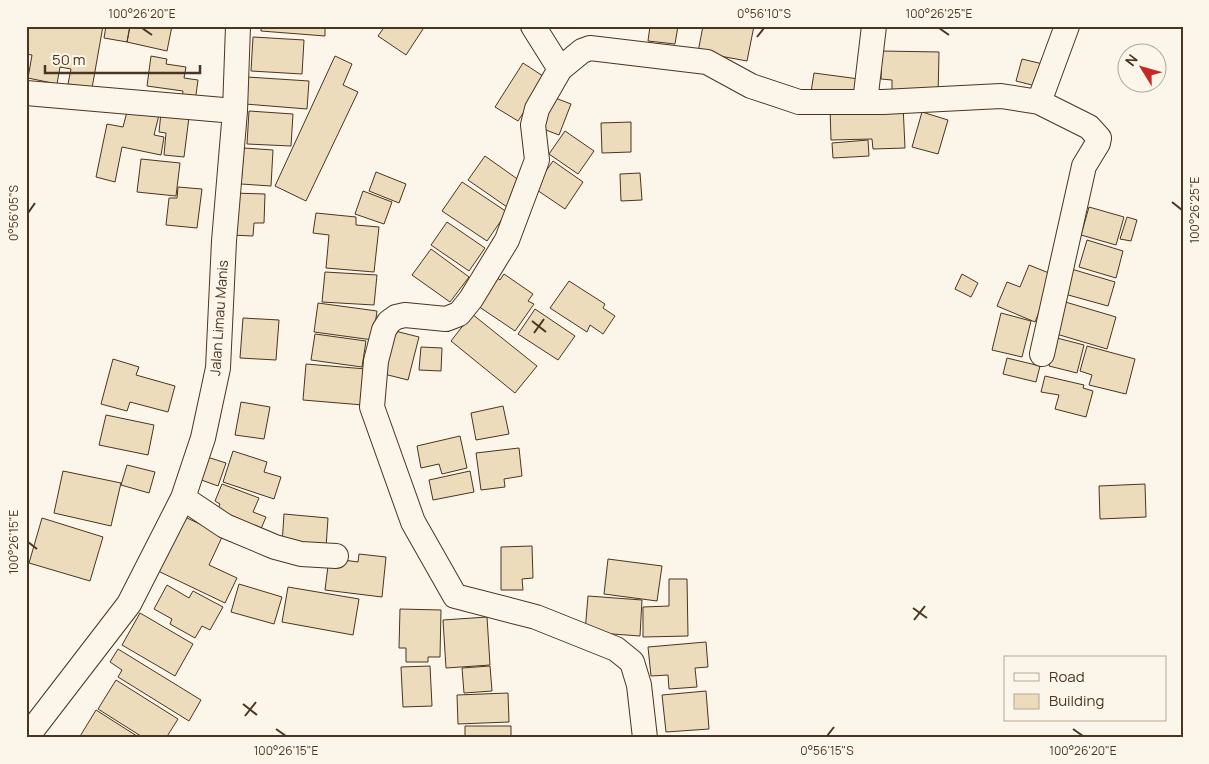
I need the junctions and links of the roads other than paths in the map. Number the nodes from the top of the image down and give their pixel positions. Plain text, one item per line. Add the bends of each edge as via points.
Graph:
1 (238, 26) edge
2 (533, 26) edge
3 (874, 26) edge
4 (1067, 26) edge
5 (560, 69) junction
6 (26, 93) edge
7 (865, 102) junction
8 (1039, 102) junction
9 (235, 111) junction
10 (1042, 354) dead end
11 (183, 498) junction
12 (336, 556) dead end
13 (26, 738) edge
14 (645, 738) edge

1 - 9 street, Jalan Limau Manis
2 - 5 street
3 - 7 street
4 - 8 street
5 - 7 street via 590,48 707,62 751,86 799,102
5 - 14 street via 537,109 533,125 537,160 507,240 459,314 446,319 396,316 389,322 376,361 372,407 412,522 455,596 536,616 616,649 632,662 639,686
6 - 9 street
7 - 8 street via 1001,96
8 - 10 street via 1089,127 1099,138 1084,166
9 - 11 street, Jalan Limau Manis via 218,368 204,438
11 - 12 street via 225,526 275,547 301,554
11 - 13 street, Jalan Limau Manis via 129,604

